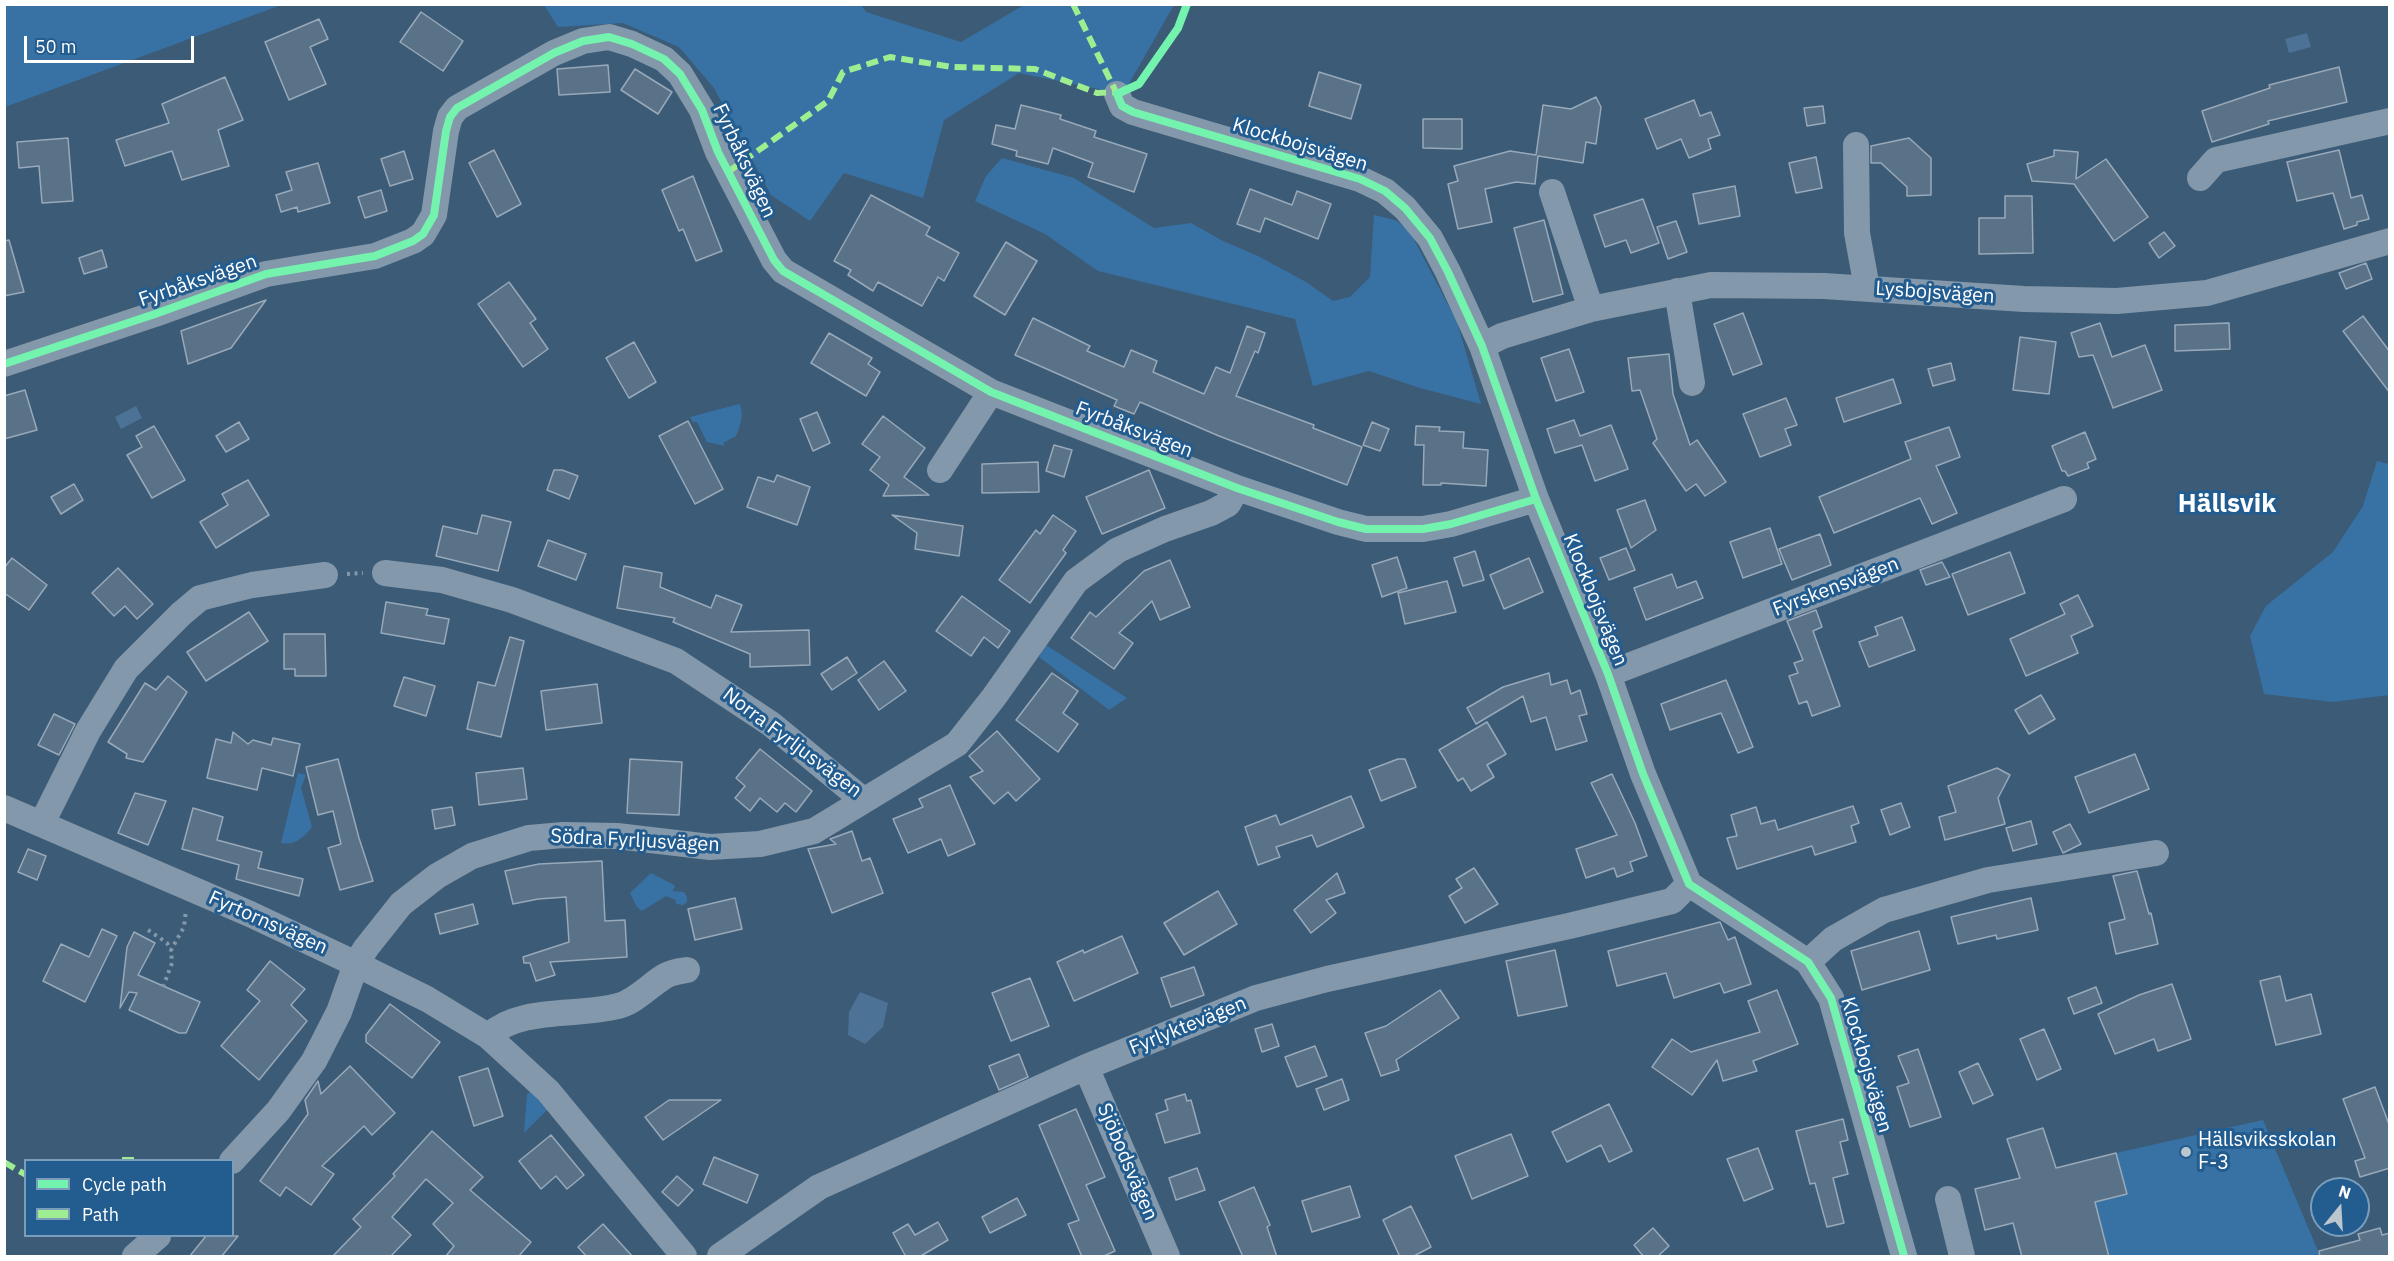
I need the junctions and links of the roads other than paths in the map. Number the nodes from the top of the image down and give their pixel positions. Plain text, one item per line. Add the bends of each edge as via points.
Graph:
1 (1117, 94) dead end
2 (2390, 121) edge
3 (1856, 145) dead end
4 (2200, 178) dead end
5 (1552, 192) dead end
6 (2390, 241) edge
7 (1867, 288) junction
8 (1677, 291) junction
9 (1591, 309) junction
10 (1482, 346) junction
11 (4, 364) edge
12 (1692, 383) dead end
13 (991, 392) junction
14 (940, 471) dead end
15 (1236, 488) junction
16 (1536, 499) junction
17 (2064, 499) dead end
18 (385, 573) road end
19 (325, 574) road end
20 (1608, 675) junction
21 (863, 800) junction
22 (4, 808) edge
23 (42, 823) junction
24 (2156, 853) dead end
25 (1689, 884) junction
26 (1808, 962) junction
27 (356, 964) junction
28 (687, 970) dead end
29 (488, 1036) junction
30 (1086, 1067) junction
31 (234, 1159) edge
32 (1948, 1199) dead end
33 (157, 1237) edge
34 (135, 1257) edge
35 (684, 1257) edge
36 (720, 1257) edge
37 (1167, 1257) edge
38 (1904, 1257) edge
39 (1962, 1257) edge

1 - 10 street, Klockbojsvägen via 1122,106 1133,112 1360,179 1385,191 1430,238
2 - 4 street via 2216,160
3 - 7 street via 1857,233
5 - 9 street
6 - 7 street, Lysbojsvägen via 2196,294 2117,301
7 - 8 street, Lysbojsvägen via 1762,284 1711,285
8 - 9 street, Lysbojsvägen
8 - 12 street
9 - 10 street, Lysbojsvägen via 1502,336
10 - 16 street, Klockbojsvägen
11 - 13 street, Fyrbåksvägen via 266,274 375,256 413,242 435,215 446,131 457,108 554,53 583,41 609,37 664,59 681,74 757,228 783,271
13 - 14 street
13 - 15 street, Fyrbåksvägen
15 - 16 street, Fyrbåksvägen via 1338,522 1395,531 1451,524
15 - 21 street, Norra Fyrljusvägen via 1228,504 1118,550 1076,581 957,744
16 - 20 street, Klockbojsvägen
17 - 20 street, Fyrskensvägen
18 - 21 street, Norra Fyrljusvägen via 442,580 512,600 676,661 771,724
19 - 23 street via 200,598 173,621 126,669 88,731
20 - 25 street, Klockbojsvägen via 1643,774
21 - 27 street, Södra Fyrljusvägen via 814,831 760,844 710,847 617,836 563,835 506,843 446,871 401,904
22 - 23 street, Fyrtornsvägen
23 - 27 street, Fyrtornsvägen
24 - 26 street via 1988,880 1884,910 1833,939
25 - 26 street, Klockbojsvägen
25 - 30 street, Fyrlyktevägen via 1672,900 1256,998
26 - 38 street, Klockbojsvägen via 1831,998
27 - 29 street, Fyrtornsvägen via 427,999
27 - 31 street, Södra Fyrljusvägen via 339,1012 314,1061 278,1112
28 - 29 street via 668,974 621,1005 537,1016 500,1026
29 - 35 street, Fyrtornsvägen via 548,1091
30 - 36 street, Fyrlyktevägen via 819,1187
30 - 37 street, Sjöbodsvägen
32 - 39 street
33 - 34 street

